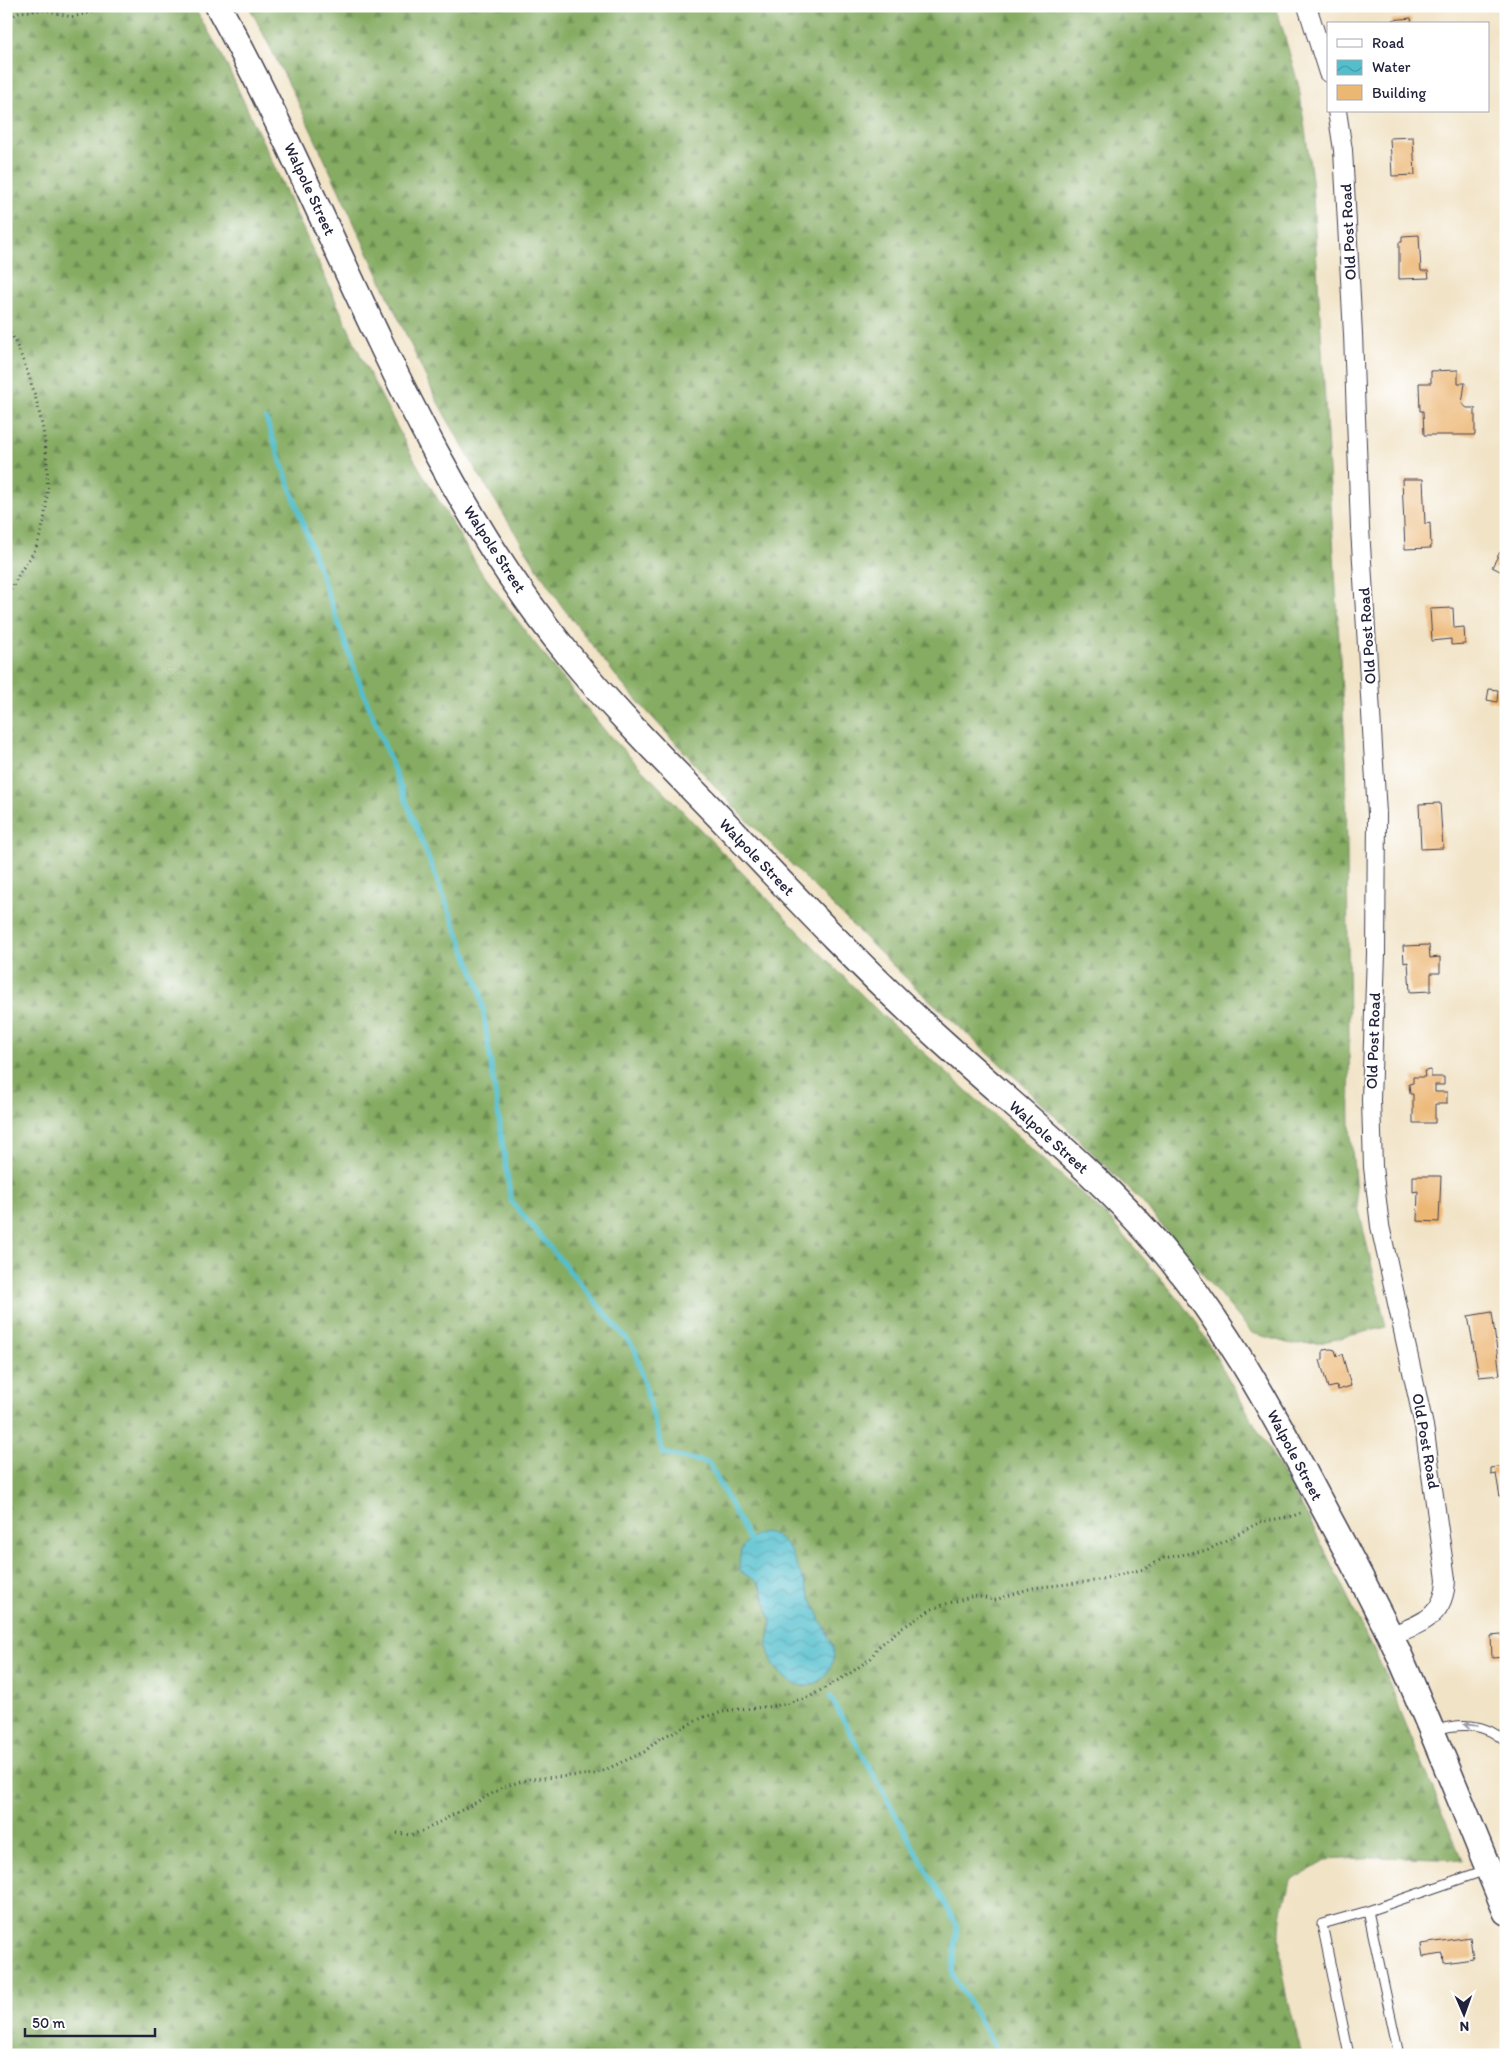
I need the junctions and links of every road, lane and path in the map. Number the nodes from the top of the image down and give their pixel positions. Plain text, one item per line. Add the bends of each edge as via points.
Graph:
1 (99, 6) edge
2 (218, 6) edge
3 (1307, 6) edge
4 (6, 21) edge
5 (1327, 70) edge
6 (1337, 112) edge
7 (6, 324) edge
8 (6, 595) edge
9 (1322, 1505) junction
10 (1390, 1636) junction
11 (1432, 1731) junction
12 (1506, 1742) edge
13 (396, 1834) dead end
14 (1488, 1869) junction
15 (1368, 1912) junction
16 (1506, 1912) edge
17 (1349, 2055) edge
18 (1398, 2055) edge

1 - 4 path via 89,13 71,17 46,10 20,12
2 - 9 main road, Walpole Street via 257,77 431,443 501,561 536,612 566,652 628,722 818,921 933,1034 1083,1167 1159,1245 1222,1327 1250,1370
3 - 5 street
6 - 10 street, Old Post Road via 1343,150 1377,814 1372,1167 1380,1226 1424,1426 1446,1579 1444,1600 1438,1610 1423,1621
7 - 8 path via 30,380 42,422 47,470 45,515 37,543
9 - 10 main road, Walpole Street
9 - 13 path via 1293,1516 1260,1522 1208,1550 1164,1558 1144,1569 1094,1581 1032,1588 996,1600 974,1596 949,1602 899,1630 877,1648 871,1658 808,1697 775,1706 732,1710 704,1717 659,1739 644,1752 596,1774 530,1779 506,1786 422,1831 410,1835
10 - 11 main road
12 -> 11 lane via 1479,1726 1462,1724
11 - 14 main road
14 - 15 lane
14 - 16 main road
15 - 17 lane via 1322,1924
15 - 18 lane

